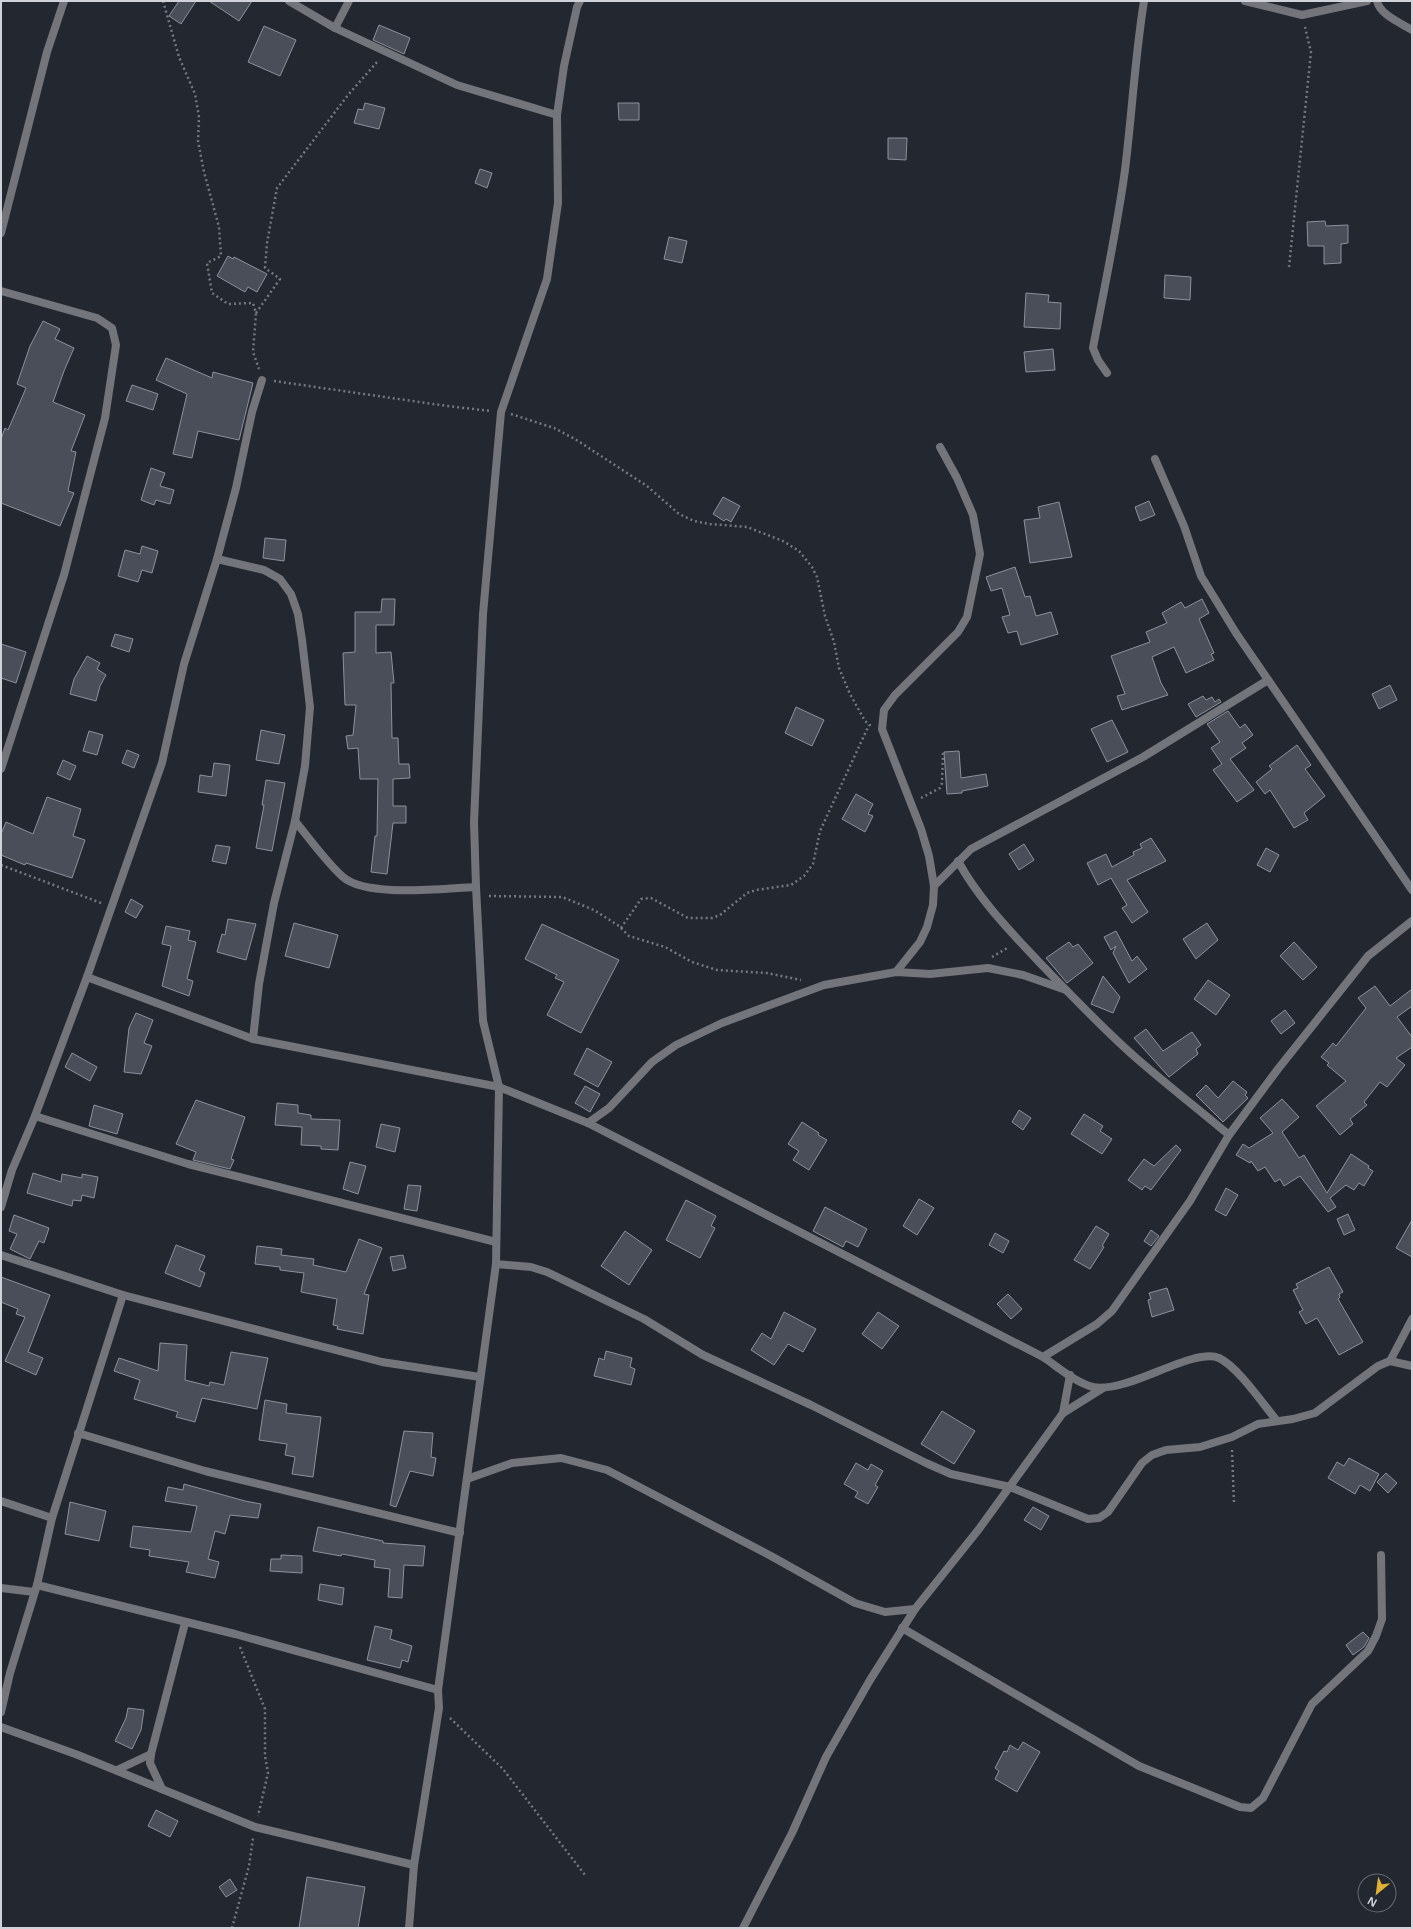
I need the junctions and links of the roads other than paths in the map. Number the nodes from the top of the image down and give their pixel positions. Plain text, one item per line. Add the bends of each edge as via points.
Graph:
1 (64, 1) edge
2 (289, 1) edge
3 (349, 1) edge
4 (580, 1) edge
5 (1144, 1) edge
6 (1245, 1) edge
7 (1367, 1) edge
8 (1377, 1) edge
9 (335, 28) junction
10 (1412, 30) edge
11 (557, 115) junction
12 (1, 233) edge
13 (1, 291) edge
14 (1107, 373) dead end
15 (262, 380) road end
16 (940, 447) dead end
17 (1155, 459) dead end
18 (217, 559) junction
19 (1268, 680) junction
20 (1, 769) edge
21 (295, 821) junction
22 (958, 861) junction
23 (934, 886) junction
24 (476, 887) junction
25 (1412, 890) edge
26 (1412, 921) edge
27 (896, 972) junction
28 (87, 977) junction
29 (1066, 990) junction
30 (253, 1039) junction
31 (499, 1087) junction
32 (35, 1116) junction
33 (588, 1123) junction
34 (1229, 1135) junction
35 (1, 1207) edge
36 (496, 1242) junction
37 (1, 1255) edge
38 (496, 1264) junction
39 (123, 1295) junction
40 (1412, 1319) edge
41 (1043, 1357) junction
42 (1390, 1360) junction
43 (1412, 1366) edge
44 (1070, 1374) junction
45 (480, 1377) junction
46 (1103, 1388) junction
47 (1063, 1413) junction
48 (1277, 1421) junction
49 (78, 1433) junction
50 (467, 1479) junction
51 (1010, 1487) junction
52 (1, 1502) edge
53 (52, 1518) junction
54 (460, 1533) junction
55 (1381, 1555) dead end
56 (1, 1588) edge
57 (35, 1589) junction
58 (914, 1609) junction
59 (186, 1623) junction
60 (902, 1628) junction
61 (438, 1690) junction
62 (1, 1712) edge
63 (1, 1727) edge
64 (151, 1754) junction
65 (117, 1770) junction
66 (162, 1789) junction
67 (414, 1865) junction
68 (409, 1928) edge
69 (743, 1928) edge

1 - 12 street via 47,52
2 - 9 street
3 - 9 street
4 - 11 street via 564,66
5 - 14 street via 1138,36 1136,80 1125,172 1093,348
6 - 7 street via 1302,15
8 - 10 street via 1380,8 1394,20
9 - 11 street via 457,85
11 - 24 street via 558,203 547,279 501,412 482,614 474,822
13 - 20 street via 97,318 112,328 116,345 105,418 64,575
15 - 18 street
16 - 23 street via 973,515 980,554 975,584 967,617 958,632 895,695 884,710 882,729 912,802 929,856
17 - 19 street via 1202,576
18 - 21 street via 264,570 280,579 291,594 298,614 310,707
18 - 28 street via 184,664 162,763
19 - 22 street via 1143,757 996,834 971,849
19 - 25 street
21 - 24 street via 343,877 358,885 380,890
21 - 30 street via 274,903 259,984
22 - 23 street
22 - 29 street via 968,880 993,910
23 - 27 street via 933,905 927,927 920,942
24 - 31 street via 483,1021
26 - 34 street via 1368,956
27 - 29 street via 930,974 988,968 1023,975
27 - 33 street via 824,985 722,1023 676,1045 652,1062 609,1108
28 - 30 street
28 - 32 street
29 - 34 street via 1135,1057
30 - 31 street
31 - 33 street
31 - 36 street
32 - 35 street via 12,1170
32 - 36 street via 188,1164
33 - 41 street
34 - 41 street via 1190,1202 1112,1311 1097,1324
36 - 38 street
37 - 39 street
38 - 45 street
38 - 51 street via 531,1267 547,1272 644,1319 703,1355 811,1405 926,1463 951,1474
39 - 45 street via 382,1362
39 - 49 street
40 - 42 street
41 - 44 street
42 - 43 street
42 - 48 street via 1378,1366 1315,1413
44 - 46 street via 1091,1386
44 - 47 street
45 - 50 street
46 - 47 street
46 - 48 street via 1204,1356 1218,1358 1231,1366
47 - 51 street
48 - 51 street via 1258,1424 1232,1438 1200,1447 1166,1450 1152,1455 1142,1463 1108,1512 1099,1518 1088,1519
49 - 53 street
49 - 54 street via 205,1471
50 - 54 street
50 - 58 street via 512,1463 561,1458 607,1470 855,1602 885,1612
51 - 58 street
52 - 53 street
53 - 57 street
54 - 61 street
55 - 60 street via 1382,1618 1376,1636 1368,1651 1312,1704 1263,1798 1251,1808 1240,1807 1139,1766
56 - 57 street
57 - 59 street
57 - 62 street
58 - 60 street
59 - 61 street
59 - 64 street
60 - 69 street via 826,1757 792,1833
61 - 67 street via 439,1708
63 - 65 street
64 - 65 street
64 - 66 street via 150,1763
65 - 66 street
66 - 67 street via 255,1827
67 - 68 street

